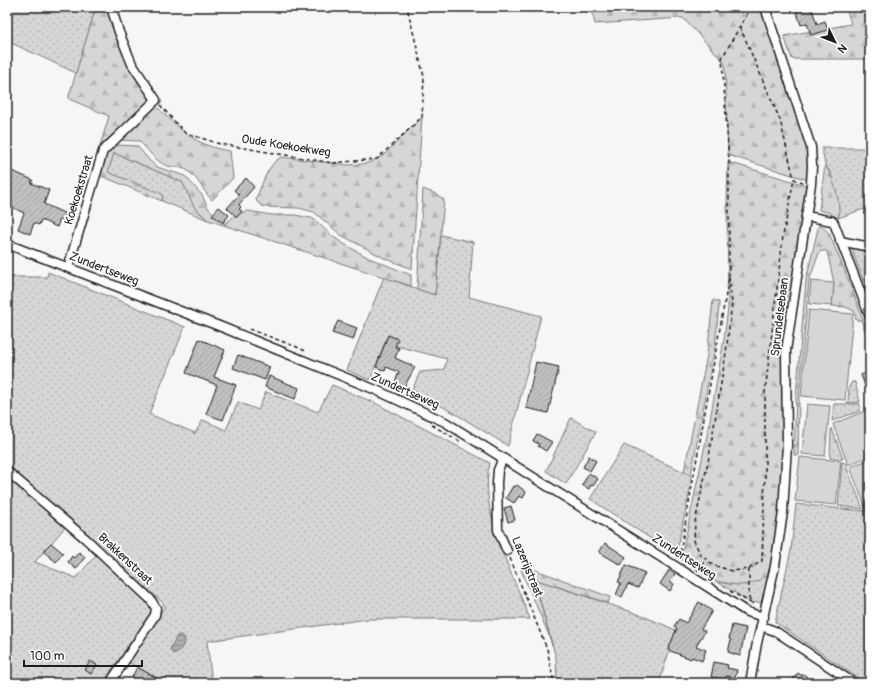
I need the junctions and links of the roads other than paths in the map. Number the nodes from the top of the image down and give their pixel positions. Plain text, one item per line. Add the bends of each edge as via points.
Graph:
1 (111, 7) edge
2 (765, 7) edge
3 (806, 216) junction
4 (840, 241) junction
5 (7, 244) edge
6 (870, 247) edge
7 (68, 268) junction
8 (870, 316) edge
9 (503, 458) junction
10 (7, 471) edge
11 (507, 551) road end
12 (764, 617) junction
13 (761, 626) junction
14 (110, 683) edge
15 (750, 683) edge
16 (854, 683) edge

1 - 7 street, Koekoekstraat via 132,64 156,100 103,151
2 - 3 street, Sprundelsebaan via 810,147 811,184
3 - 4 street via 832,221
3 - 12 street, Sprundelsebaan via 786,350 787,445 783,512
4 - 6 street
4 - 8 street
5 - 7 street, Zundertseweg
7 - 9 street, Zundertseweg via 376,390 445,422
9 - 11 street, Lazerijstraat via 498,470 497,483 498,530
9 - 12 street, Zundertseweg via 747,612
10 - 14 street, Brakkenstraat via 86,539 150,599 156,608 155,615
12 - 13 street, Sprundelsebaan
13 - 15 street, Sprundelsebaan
13 - 16 street via 775,631

